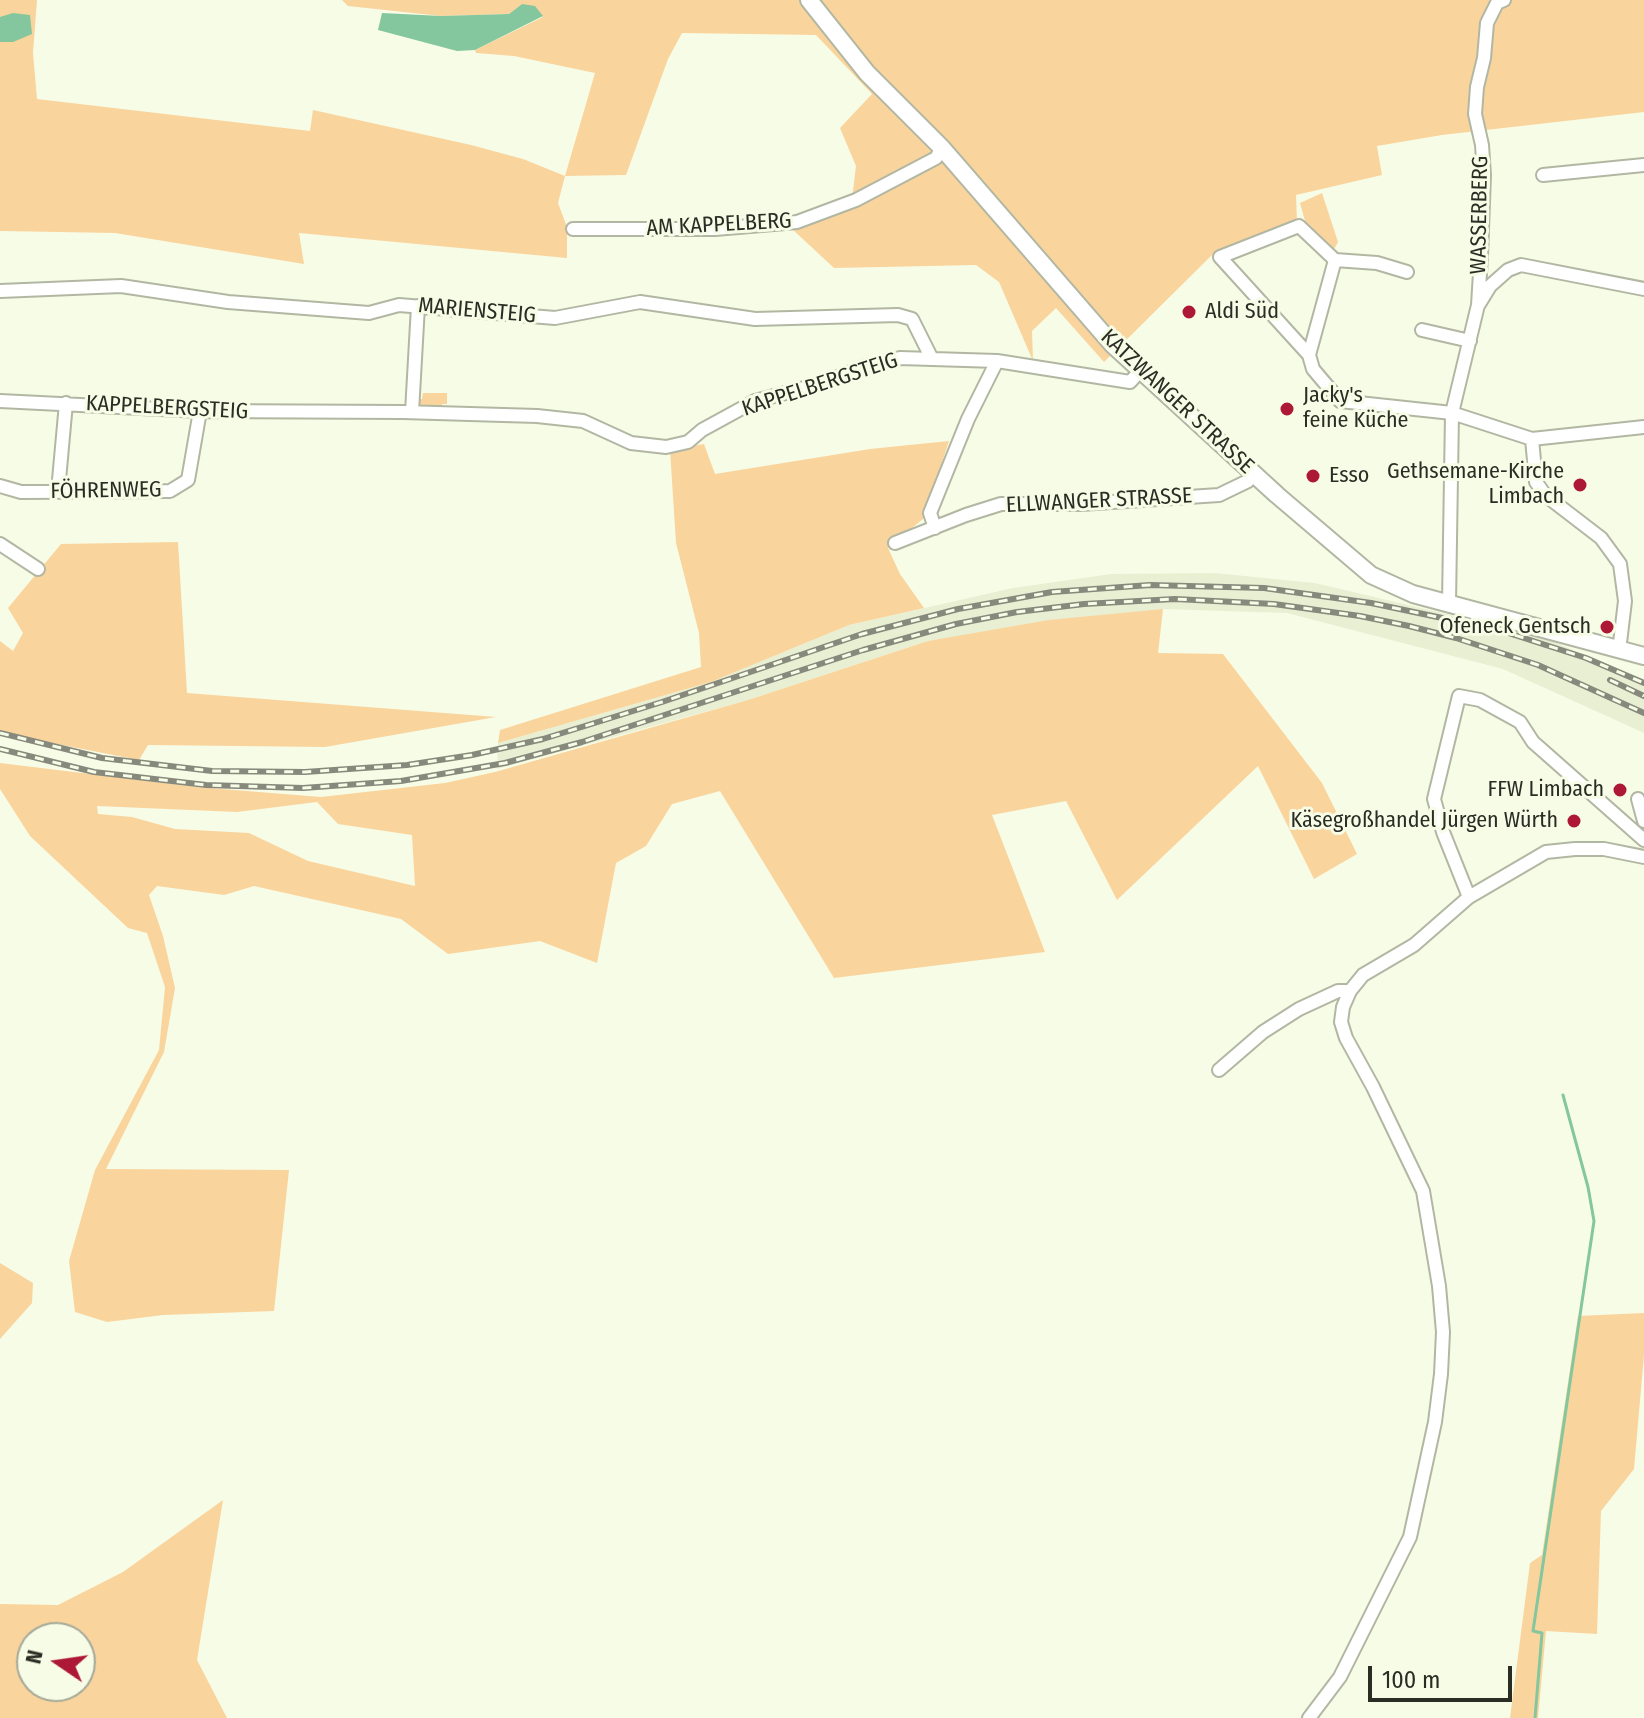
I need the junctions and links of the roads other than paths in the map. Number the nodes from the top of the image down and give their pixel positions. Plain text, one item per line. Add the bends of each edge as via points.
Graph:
1 (809, 0) edge
2 (1504, 0) edge
3 (942, 148) junction
4 (1644, 165) edge
5 (1543, 175) dead end
6 (573, 229) dead end
7 (1335, 260) junction
8 (1407, 272) dead end
9 (1644, 289) edge
10 (0, 291) edge
11 (1478, 305) junction
12 (418, 306) junction
13 (1422, 330) dead end
14 (1470, 341) junction
15 (1309, 355) junction
16 (931, 357) junction
17 (997, 361) junction
18 (1140, 371) junction
19 (0, 401) edge
20 (66, 403) junction
21 (200, 411) junction
22 (412, 412) junction
23 (1452, 413) junction
24 (1644, 427) edge
25 (1532, 439) junction
26 (1254, 473) junction
27 (0, 486) edge
28 (58, 491) junction
29 (935, 528) junction
30 (895, 543) dead end
31 (0, 544) edge
32 (38, 569) dead end
33 (1449, 603) junction
34 (1619, 651) junction
35 (1644, 656) edge
36 (1638, 799) dead end
37 (1644, 821) edge
38 (1644, 840) edge
39 (1644, 857) edge
40 (1469, 897) junction
41 (1350, 991) junction
42 (1219, 1070) dead end
43 (1309, 1718) edge

1 - 3 main road, KATZWANGER STRASSE via 867,73
2 - 11 street, WASSERBERG via 1487,23 1475,114 1484,175
3 - 6 street, AM KAPPELBERG via 936,158 856,200 797,222 715,229
3 - 18 main road, KATZWANGER STRASSE
4 - 5 street
7 - 8 street
7 - 15 street
7 - 15 street via 1299,226 1220,257
9 - 11 street via 1521,265 1490,286
10 - 12 street, MARIENSTEIG via 121,286 277,308 369,313
11 - 14 street, WASSERBERG
12 - 16 street, MARIENSTEIG via 555,318 640,302 755,319 898,315 912,319
12 - 22 street
13 - 14 street
14 - 23 street, WASSERBERG
15 - 23 street via 1313,369 1340,401
16 - 17 street, KAPPELBERGSTEIG
16 - 22 street, KAPPELBERGSTEIG via 866,366 755,401 688,442 666,447 631,443 583,421 563,418
17 - 18 street, KAPPELBERGSTEIG via 1115,381 1130,382
17 - 29 street via 930,513
18 - 26 main road, KATZWANGER STRASSE
19 - 20 street, KAPPELBERGSTEIG
20 - 21 street, KAPPELBERGSTEIG
20 - 28 street, KAPPELBERGSTEIG
21 - 22 street, KAPPELBERGSTEIG
21 - 28 street, FÖHRENWEG via 188,480 170,491
23 - 25 street
23 - 33 street, WASSERBERG
24 - 25 street
25 - 34 street via 1536,482 1545,495 1601,538 1620,564 1625,601
26 - 29 street, ELLWANGER STRASSE via 1219,495 1001,504
26 - 33 main road, KATZWANGER STRASSE via 1371,575
27 - 28 street, FÖHRENWEG via 21,492
29 - 30 street, ELLWANGER STRASSE
31 - 32 street
33 - 34 main road, KATZWANGER STRASSE
34 - 35 main road, KATZWANGER STRASSE
36 - 37 street
38 - 40 street via 1533,742 1520,722 1480,700 1459,696 1434,799
39 - 40 street via 1604,849 1546,852
40 - 41 street via 1414,945 1363,975
41 - 42 street via 1299,1009
41 - 43 street via 1341,1022 1346,1038 1423,1191 1439,1286 1441,1374 1410,1537 1340,1677

